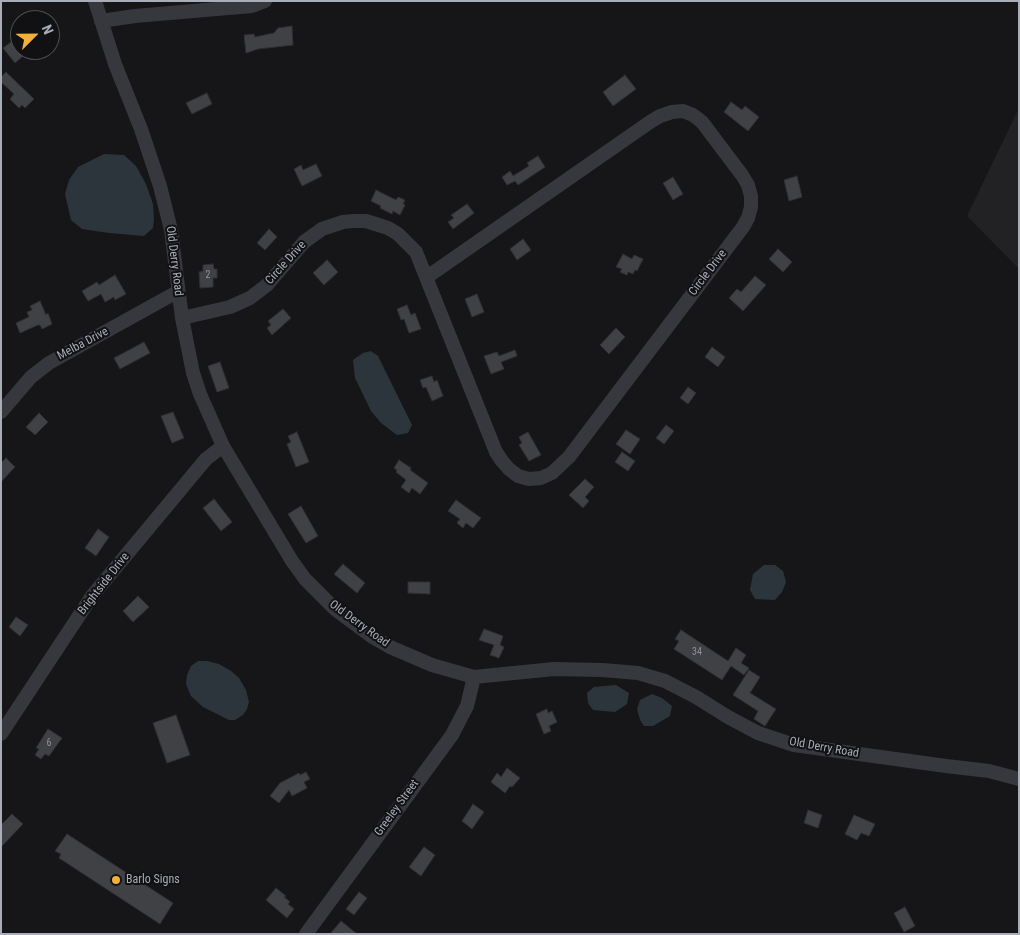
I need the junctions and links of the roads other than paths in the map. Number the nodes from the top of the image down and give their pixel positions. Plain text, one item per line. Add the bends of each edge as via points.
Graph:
1 (95, 1) edge
2 (265, 1) edge
3 (101, 21) junction
4 (427, 277) junction
5 (177, 292) junction
6 (182, 318) junction
7 (1, 412) edge
8 (223, 446) junction
9 (474, 677) junction
10 (1, 734) edge
11 (1019, 779) edge
12 (306, 934) edge

1 - 3 street, Old Derry Road
2 - 3 street via 252,6
3 - 5 street, Old Derry Road via 160,186 171,230
4 - 4 street, Circle Drive via 496,452 509,470 518,476 541,478 552,473 569,457 742,227 748,218 751,196 742,175 702,122 683,111 672,112 650,122
4 - 6 street, Circle Drive via 416,252 398,234 366,221 343,222 322,229 304,242 267,284 250,298 225,308
5 - 6 street, Old Derry Road
5 - 7 street, Melba Drive via 48,363 31,377
6 - 8 street, Old Derry Road via 200,394
8 - 9 street, Old Derry Road via 292,561 336,610 398,651
8 - 10 street, Brightside Drive via 206,459 92,596
9 - 11 street, Old Derry Road via 554,670 638,673 665,681 758,733 794,745 989,771
9 - 12 street, Greeley Street via 467,706 452,735

